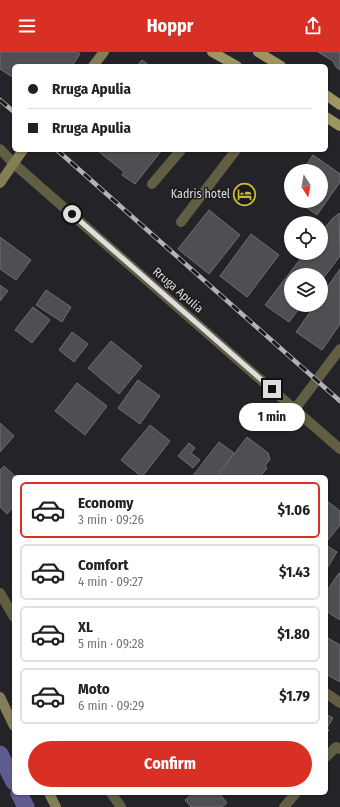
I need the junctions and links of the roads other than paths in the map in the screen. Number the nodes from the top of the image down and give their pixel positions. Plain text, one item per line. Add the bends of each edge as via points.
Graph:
1 (104, 52) edge
2 (212, 52) edge
3 (258, 52) edge
4 (95, 64) edge
5 (233, 64) edge
6 (278, 64) edge
7 (328, 96) edge
8 (340, 105) edge
9 (328, 118) edge
10 (340, 126) edge
11 (0, 149) edge
12 (21, 152) edge
13 (179, 152) edge
14 (234, 152) edge
15 (13, 163) junction
16 (0, 183) edge
17 (152, 184) dead end
18 (181, 222) dead end
19 (340, 350) edge
20 (295, 409) junction
21 (340, 449) edge
22 (0, 593) edge
23 (12, 614) edge
24 (328, 694) edge
25 (0, 697) edge
26 (340, 702) edge
27 (12, 721) edge
28 (339, 746) edge
29 (328, 755) edge
30 (50, 795) edge
31 (112, 795) edge
32 (294, 795) edge
33 (56, 807) edge
34 (121, 807) edge
35 (284, 807) edge

1 - 4 street
2 - 5 main road
3 - 6 main road
7 - 8 main road
9 - 10 main road
11 - 15 street, Rruga Apulia
12 - 15 street
13 - 17 street
14 - 18 street
15 - 16 street
15 - 20 street, Rruga Apulia
19 - 20 street
20 - 21 street, Rruga Apulia
22 - 23 street
24 - 26 street
25 - 27 street
28 - 29 street
30 - 33 street
31 - 34 street
32 - 35 street

